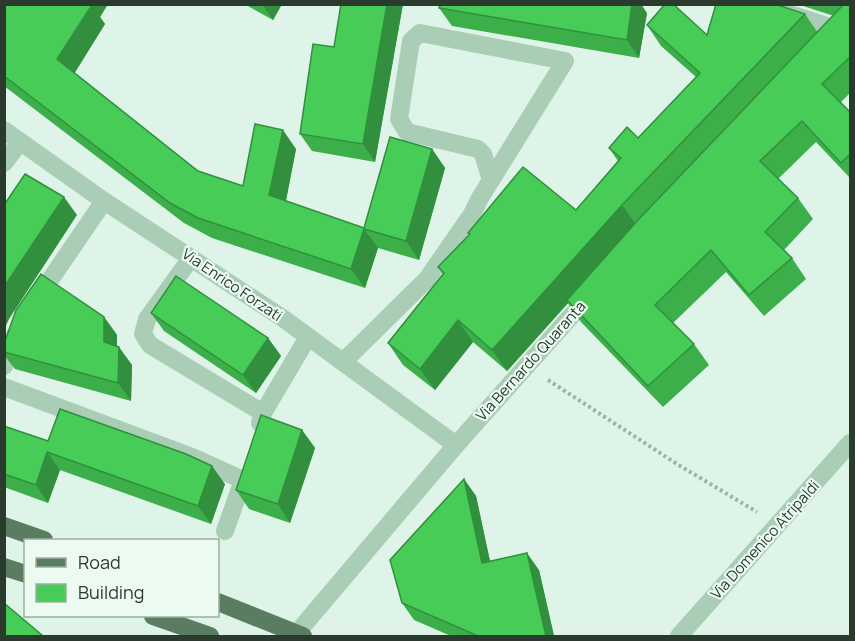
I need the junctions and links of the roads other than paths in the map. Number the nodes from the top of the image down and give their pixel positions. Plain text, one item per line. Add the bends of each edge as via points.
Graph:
1 (759, 4) edge
2 (844, 25) edge
3 (822, 47) edge
4 (4, 130) edge
5 (20, 142) junction
6 (4, 163) edge
7 (491, 180) junction
8 (104, 201) junction
9 (191, 258) junction
10 (598, 287) edge
11 (308, 337) junction
12 (343, 362) junction
13 (4, 366) edge
14 (4, 387) edge
15 (263, 413) junction
16 (256, 435) edge
17 (850, 443) edge
18 (456, 445) junction
19 (4, 526) edge
20 (225, 531) dead end
21 (41, 539) edge
22 (4, 567) edge
23 (24, 573) edge
24 (219, 602) edge
25 (158, 617) edge
26 (210, 636) edge
27 (298, 636) edge
28 (679, 636) edge

1 - 2 street
2 - 3 street
4 - 5 street, Via Enrico Forzati
5 - 6 street
5 - 8 street, Via Enrico Forzati
7 - 7 street via 565,61 420,33 411,41 399,120 407,132 478,149
7 - 12 street via 427,279
8 - 9 street, Via Enrico Forzati
8 - 13 street via 19,323
9 - 11 street, Via Enrico Forzati
9 - 15 street via 147,319 143,334 150,345
10 - 18 street, Via Bernardo Quaranta
11 - 12 street, Via Enrico Forzati
11 - 15 street
12 - 18 street, Via Enrico Forzati
14 - 20 street via 245,474
15 - 16 street
17 - 28 street, Via Domenico Atripaldi
18 - 27 street, Via Bernardo Quaranta
19 - 21 main road
22 - 23 main road
24 - 27 main road
25 - 26 main road

